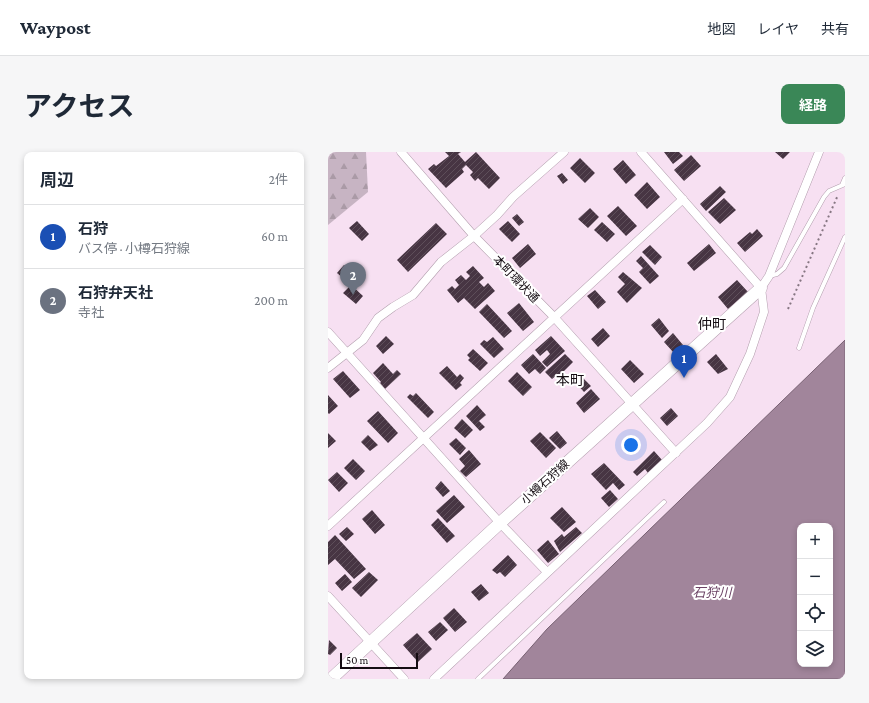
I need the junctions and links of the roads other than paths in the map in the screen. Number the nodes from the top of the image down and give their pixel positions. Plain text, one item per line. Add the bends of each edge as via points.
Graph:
1 (401, 152) edge
2 (564, 152) edge
3 (641, 152) edge
4 (819, 152) edge
5 (845, 178) edge
6 (844, 185) edge
7 (683, 199) junction
8 (474, 236) junction
9 (845, 237) edge
10 (769, 276) junction
11 (761, 288) junction
12 (554, 317) junction
13 (328, 332) edge
14 (798, 348) dead end
15 (346, 352) junction
16 (328, 368) edge
17 (630, 405) junction
18 (424, 437) junction
19 (676, 453) junction
20 (664, 502) dead end
21 (500, 523) junction
22 (328, 526) edge
23 (547, 572) junction
24 (328, 596) edge
25 (371, 641) junction
26 (331, 679) edge
27 (404, 679) edge
28 (434, 679) edge
29 (478, 679) edge

1 - 8 street, 本町環状通
2 - 8 street
3 - 7 street
4 - 10 street
5 - 6 lane
6 - 10 lane via 829,191 824,197 784,268
7 - 11 street
7 - 12 street
8 - 12 street, 本町環状通
8 - 15 street via 441,262 413,295 378,318 364,340
9 - 14 lane
10 - 11 street
11 - 17 main road, 小樽石狩線
11 - 19 street via 764,312 750,354 730,397
12 - 17 street, 本町環状通
12 - 18 street
13 - 15 street
15 - 16 street
15 - 18 street
17 - 19 street, 本町環状通
17 - 21 main road, 小樽石狩線
18 - 21 street
18 - 22 street
19 - 23 street
20 - 29 lane
21 - 23 street
21 - 25 main road, 小樽石狩線
23 - 28 street
24 - 25 street
25 - 26 main road, 小樽石狩線
25 - 27 street

